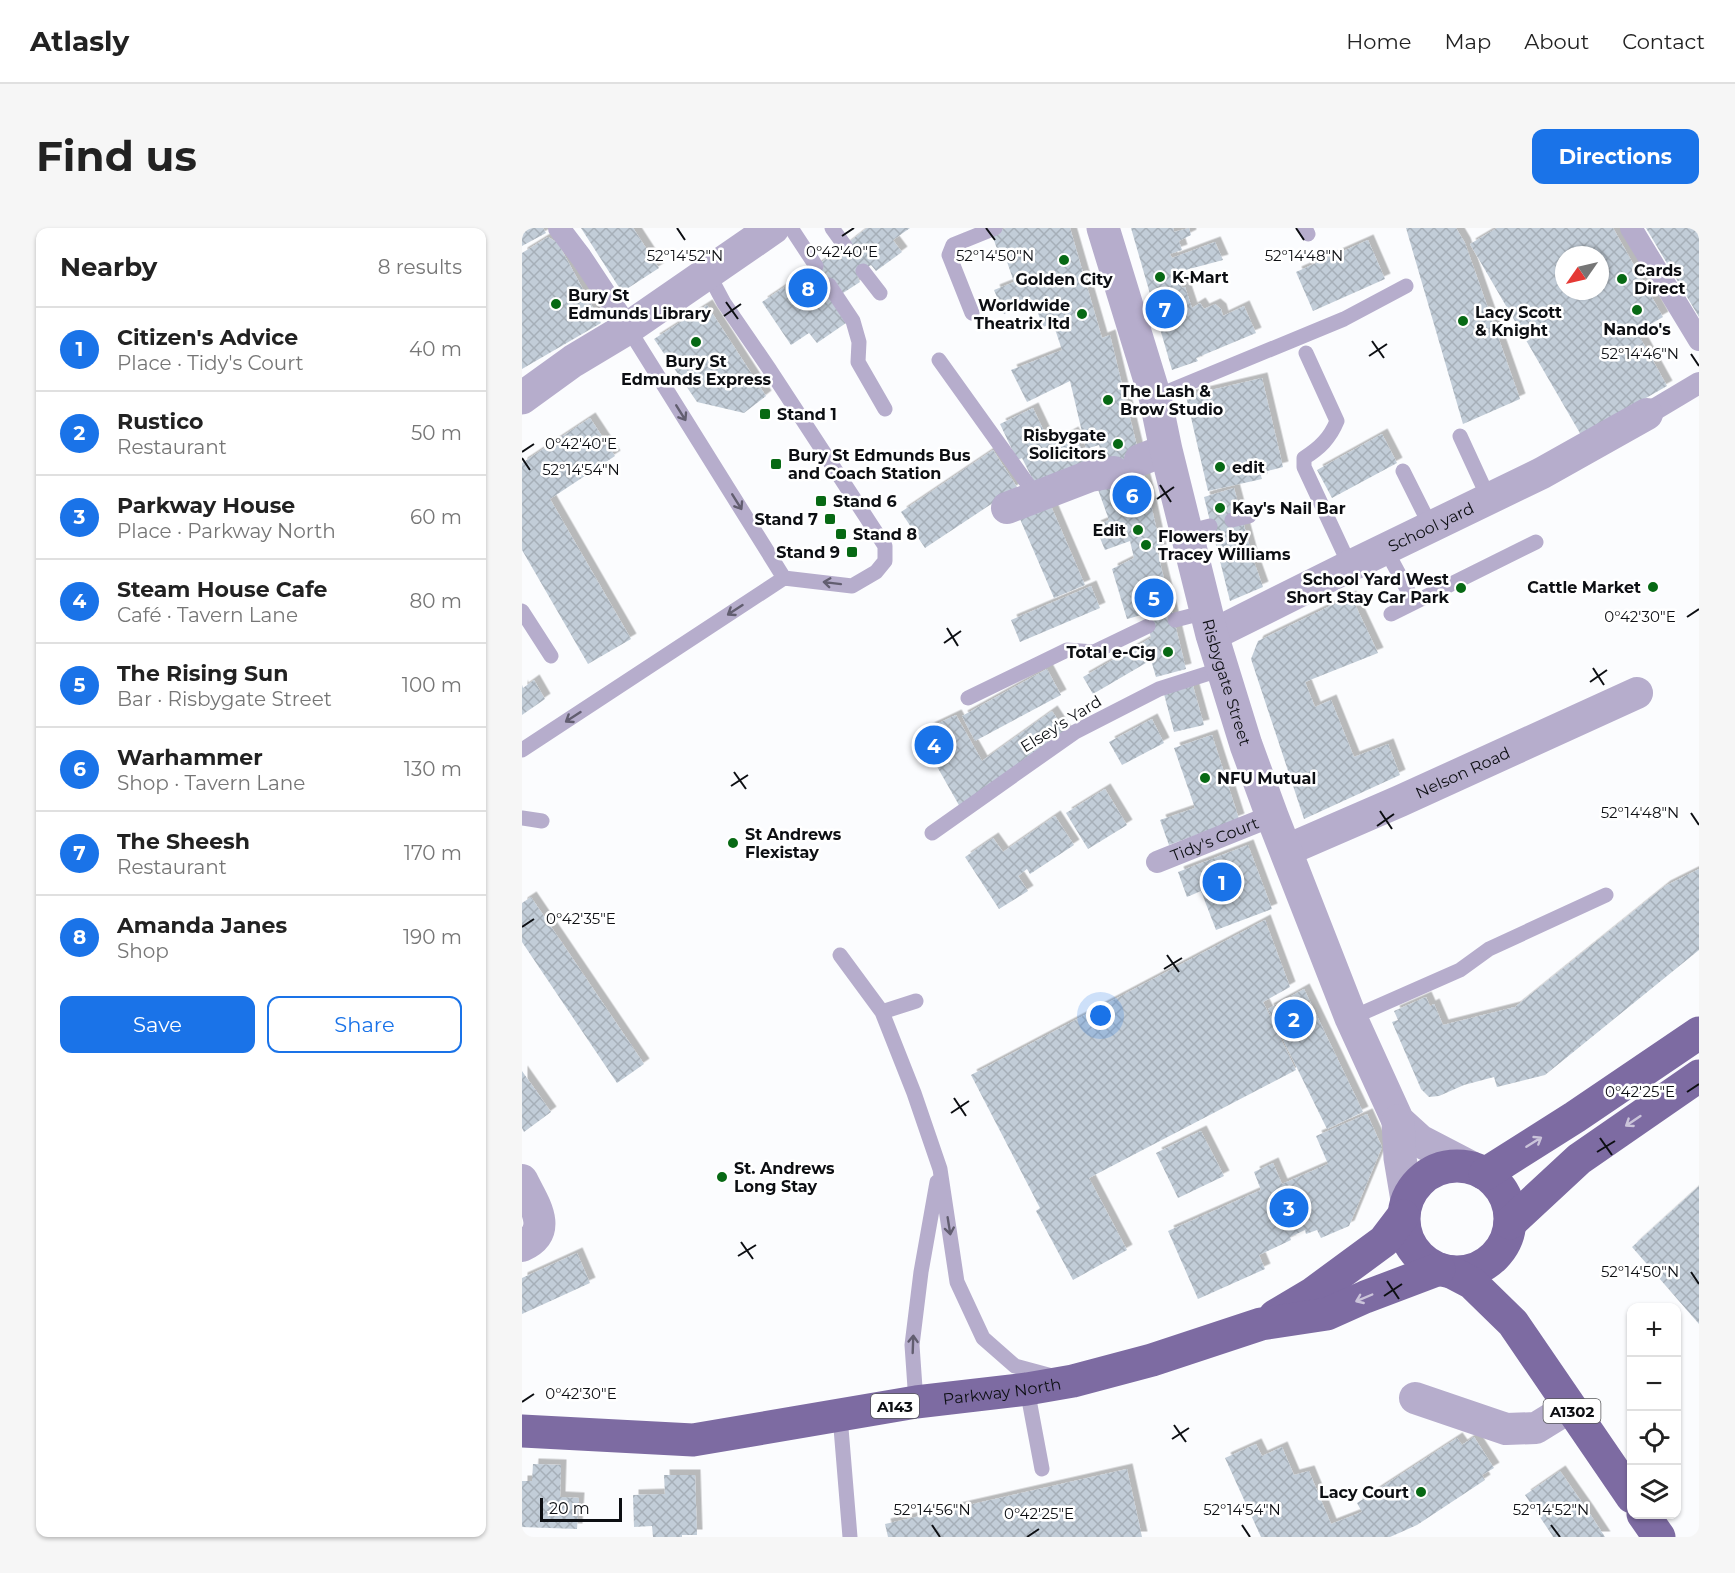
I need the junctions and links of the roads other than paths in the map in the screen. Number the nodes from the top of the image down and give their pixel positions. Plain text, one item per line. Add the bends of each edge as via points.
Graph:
1 (559, 228) edge
2 (773, 228) edge
3 (791, 228) edge
4 (832, 228) edge
5 (995, 228) edge
6 (1103, 228) edge
7 (1631, 228) edge
8 (844, 246) dead end
9 (816, 266) dead end
10 (863, 271) dead end
11 (708, 273) junction
12 (829, 285) dead end
13 (1406, 286) dead end
14 (880, 293) dead end
15 (972, 313) dead end
16 (628, 328) junction
17 (1699, 340) edge
18 (1306, 353) dead end
19 (939, 360) dead end
20 (1699, 383) edge
21 (1155, 397) junction
22 (522, 398) edge
23 (885, 409) dead end
24 (1647, 414) joint
25 (1460, 436) dead end
26 (1140, 461) junction
27 (1403, 471) dead end
28 (1037, 497) junction
29 (1490, 499) junction
30 (1007, 508) dead end
31 (1249, 516) dead end
32 (1232, 520) dead end
33 (1431, 527) junction
34 (1536, 542) dead end
35 (1386, 550) junction
36 (1350, 566) junction
37 (784, 578) junction
38 (1414, 602) junction
39 (522, 611) edge
40 (1391, 614) dead end
41 (1175, 620) dead end
42 (1209, 624) junction
43 (1148, 626) dead end
44 (551, 656) dead end
45 (1222, 669) junction
46 (1637, 693) dead end
47 (968, 699) dead end
48 (522, 750) edge
49 (1272, 816) junction
50 (522, 818) edge
51 (542, 821) dead end
52 (932, 833) dead end
53 (1287, 850) junction
54 (1157, 862) dead end
55 (1606, 895) dead end
56 (840, 955) dead end
57 (916, 1001) dead end
58 (882, 1012) junction
59 (1351, 1018) junction
60 (1699, 1033) edge
61 (1699, 1076) edge
62 (1398, 1121) junction
63 (940, 1169) junction
64 (1478, 1171) junction
65 (522, 1180) edge
66 (1405, 1208) junction
67 (1506, 1235) junction
68 (522, 1246) edge
69 (1445, 1270) junction
70 (1513, 1323) junction
71 (1261, 1324) junction
72 (1073, 1381) junction
73 (1027, 1389) junction
74 (1415, 1398) dead end
75 (916, 1402) junction
76 (1570, 1407) junction
77 (840, 1416) junction
78 (522, 1431) edge
79 (1041, 1469) dead end
80 (1627, 1490) edge
81 (1646, 1519) edge
82 (850, 1537) edge
83 (1659, 1537) edge

1 - 16 street
2 - 11 street
3 - 9 lane
4 - 8 lane
5 - 15 lane via 953,245 949,255
6 - 21 street, Risbygate Street
7 - 17 street
10 - 14 lane
11 - 16 street
11 -> 37 lane via 885,546 885,561 876,572 852,586
12 - 23 lane via 853,321 859,342 858,362
13 - 21 lane via 1344,319
16 - 22 street
16 -> 37 lane
18 - 36 lane via 1336,421 1331,435 1304,458 1304,467
19 - 28 lane
20 - 24 street
21 - 26 street, Risbygate Street
24 - 29 street, School yard
25 - 29 lane
26 - 28 street
26 - 42 street, Risbygate Street via 1198,529
27 - 33 lane
28 - 30 street
29 - 33 street, School yard
31 - 32 lane
33 - 35 street, School yard
34 - 38 lane
35 - 36 street, School yard
35 - 38 lane
36 - 42 street, School yard
37 -> 48 lane
38 - 40 lane
39 - 44 lane
41 - 42 lane
42 - 45 street, Risbygate Street
43 - 47 lane via 1094,652 1067,650
45 - 49 street, Risbygate Street
45 - 52 lane, Elsey's Yard via 1159,689 1075,732
46 - 53 street, Nelson Road
49 - 53 street, Risbygate Street
49 - 54 street, Tidy's Court
50 - 51 lane
53 - 59 street, Risbygate Street
55 - 59 lane via 1489,949 1460,970
56 - 58 lane
57 - 58 lane
58 - 63 lane
59 - 62 street, Risbygate Street
64 -> 60 main road via 1575,1117
61 -> 67 main road via 1579,1159
62 - 64 street, Risbygate Street via 1420,1142
62 - 66 street, Risbygate Street
63 -> 72 lane via 957,1282 983,1338 1015,1366
75 -> 63 lane via 912,1345
64 - 66 main road via 1460,1165 1427,1174 1415,1186
64 - 67 main road via 1492,1178 1503,1191 1509,1206
65 - 68 street via 541,1218 532,1242
66 - 69 main road via 1405,1233 1412,1248 1424,1261
66 - 71 main road, Parkway North / A143 via 1384,1241 1312,1294
67 - 69 main road via 1490,1262 1475,1269
67 - 70 main road, A1302 via 1506,1292
69 - 70 main road, A1302 via 1472,1283
69 -> 71 main road, Parkway North / A143 via 1327,1314
70 - 76 main road, A1302
71 - 72 main road, Parkway North / A143
72 - 73 main road, Parkway North / A143
73 - 75 main road, Parkway North / A143
73 - 79 lane
74 - 76 street via 1506,1429 1536,1428
75 - 77 main road, Parkway North / A143
76 - 80 main road, A1302
77 - 78 main road, Parkway North / A143 via 693,1440
77 - 82 lane
81 - 83 main road

